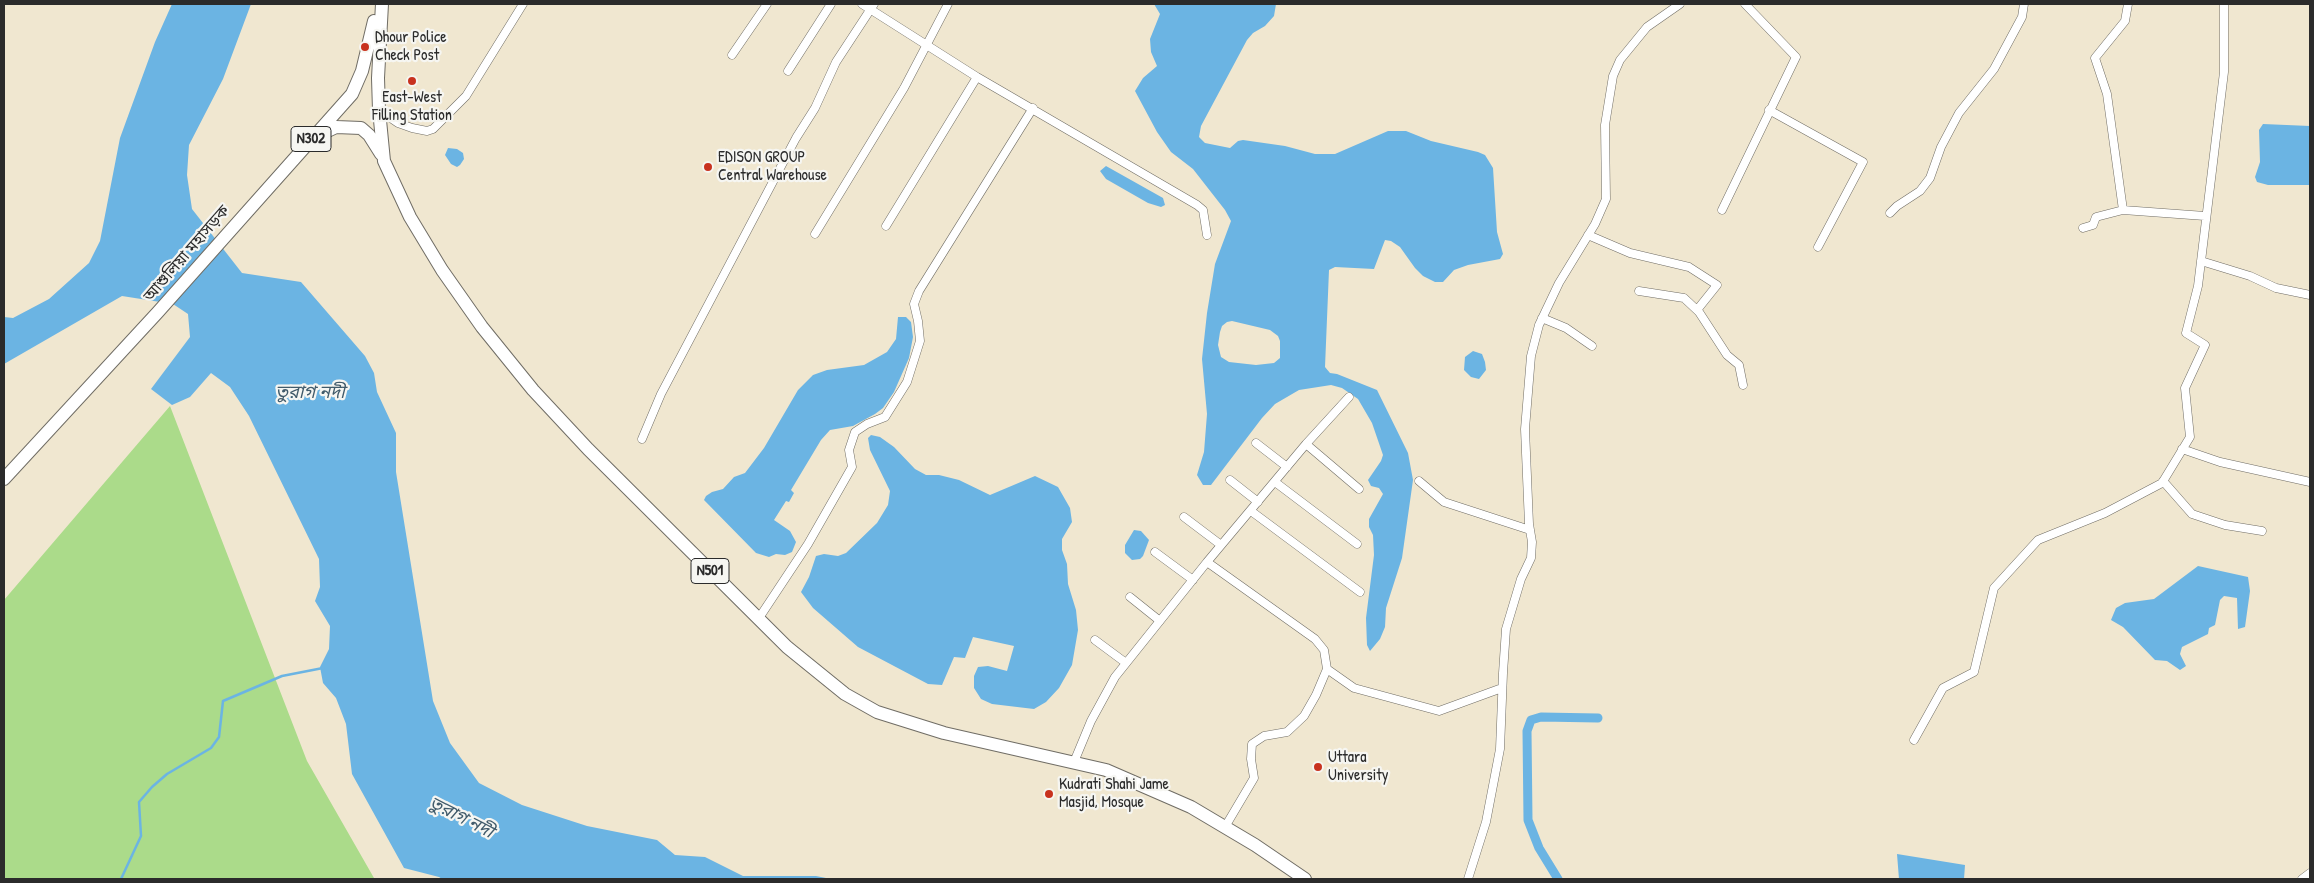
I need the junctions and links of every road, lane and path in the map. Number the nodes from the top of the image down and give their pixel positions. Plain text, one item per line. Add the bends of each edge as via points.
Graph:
1 (376, 4) edge
2 (382, 4) edge
3 (523, 4) edge
4 (767, 4) edge
5 (831, 4) edge
6 (862, 4) edge
7 (948, 4) edge
8 (1680, 4) edge
9 (1746, 4) edge
10 (2024, 4) edge
11 (2128, 4) edge
12 (2224, 4) edge
13 (872, 6) edge
14 (927, 44) junction
15 (732, 55) dead end
16 (788, 71) dead end
17 (977, 77) junction
18 (1033, 108) junction
19 (379, 110) junction
20 (1769, 110) junction
21 (311, 139) junction
22 (384, 161) junction
23 (1722, 210) dead end
24 (2123, 210) junction
25 (1890, 213) dead end
26 (2206, 216) junction
27 (886, 226) dead end
28 (2083, 228) dead end
29 (815, 234) dead end
30 (1588, 235) junction
31 (1207, 236) dead end
32 (1818, 247) dead end
33 (2201, 261) junction
34 (1639, 291) dead end
35 (2310, 295) edge
36 (1697, 310) junction
37 (1542, 318) junction
38 (1592, 346) dead end
39 (1743, 385) dead end
40 (1349, 397) dead end
41 (642, 440) dead end
42 (1256, 443) dead end
43 (1306, 444) junction
44 (2182, 450) junction
45 (1287, 467) junction
46 (4, 479) edge
47 (1230, 480) dead end
48 (1419, 481) dead end
49 (2164, 481) junction
50 (1275, 482) junction
51 (2310, 482) edge
52 (1359, 489) dead end
53 (1258, 502) junction
54 (1251, 512) junction
55 (1184, 517) dead end
56 (1530, 530) junction
57 (2262, 531) dead end
58 (1357, 544) dead end
59 (1221, 546) junction
60 (1155, 552) dead end
61 (1207, 562) junction
62 (1193, 580) junction
63 (1360, 592) dead end
64 (1130, 597) dead end
65 (759, 618) junction
66 (1160, 621) junction
67 (1095, 640) dead end
68 (1126, 663) junction
69 (1327, 669) junction
70 (1502, 688) junction
71 (1914, 740) dead end
72 (1074, 762) junction
73 (1225, 827) junction
74 (2310, 873) edge
75 (1305, 879) edge
76 (1468, 879) edge
77 (2302, 879) edge

1 - 21 highway, আশুলিয়া মহাসড়ক / N302 via 362,72 352,94
2 - 19 highway, N501
3 - 19 street via 466,96 433,129 412,128
4 - 15 street
5 - 16 street
6 - 13 street
7 - 14 street
8 - 30 street via 1647,27 1620,60 1613,76 1605,125 1606,199
9 - 20 street via 1796,57
10 - 25 street via 2022,17 1994,69 1959,114 1941,147 1930,178 1920,192
11 - 24 street via 2125,21 2095,58 2107,94
12 - 26 street via 2224,72
13 - 14 street
13 - 41 street via 836,62 816,108 796,138 660,394
14 - 17 street
14 - 29 street via 904,88
17 - 18 street
17 - 27 street
18 - 31 street via 1197,205 1202,210
18 - 65 street via 919,291 914,304 920,340 907,382 885,417 855,432 849,450 852,467 808,544
19 - 22 highway, N501
20 - 23 street
20 - 32 street via 1863,162
21 - 22 highway via 336,127 361,128
21 - 46 highway, আশুলিয়া মহাসড়ক / N302
22 - 65 highway, N501 via 410,217 482,327 588,448
24 - 26 street
24 - 28 street via 2096,216 2092,225
26 - 33 street
30 - 36 street via 1630,252 1689,267 1717,285
30 - 37 street
33 - 35 street via 2276,288
33 - 44 street via 2186,333 2204,345 2185,388 2190,437
34 - 36 street via 1684,298
36 - 39 street via 1727,355 1739,365
37 - 38 street via 1566,328
37 - 56 street via 1531,356 1524,429
40 - 43 street
42 - 45 street
43 - 45 street
43 - 52 street
44 - 49 street
44 - 51 street
45 - 50 street
47 - 53 street
48 - 56 street via 1444,502
49 - 57 street via 2192,514 2225,525
49 - 71 street via 2105,513 2038,540 1994,588 1974,672 1943,688
50 - 53 street
50 - 58 street
53 - 54 street
54 - 59 street
54 - 63 street
55 - 59 street
56 - 70 street via 1531,558 1506,629
59 - 61 street
60 - 62 street
61 - 62 street
61 - 69 street via 1315,639 1324,650
62 - 66 street
64 - 66 street
65 - 72 highway, N501 via 813,670 876,712 944,733
66 - 68 street
67 - 68 street
68 - 72 street via 1091,721
69 - 70 street via 1354,688 1439,711
69 - 73 street via 1304,716 1287,732 1264,736 1252,744 1254,778
70 - 76 street via 1500,749 1486,822
72 - 73 highway, N501 via 1106,770 1152,788
73 - 75 highway, N501
74 - 77 street

